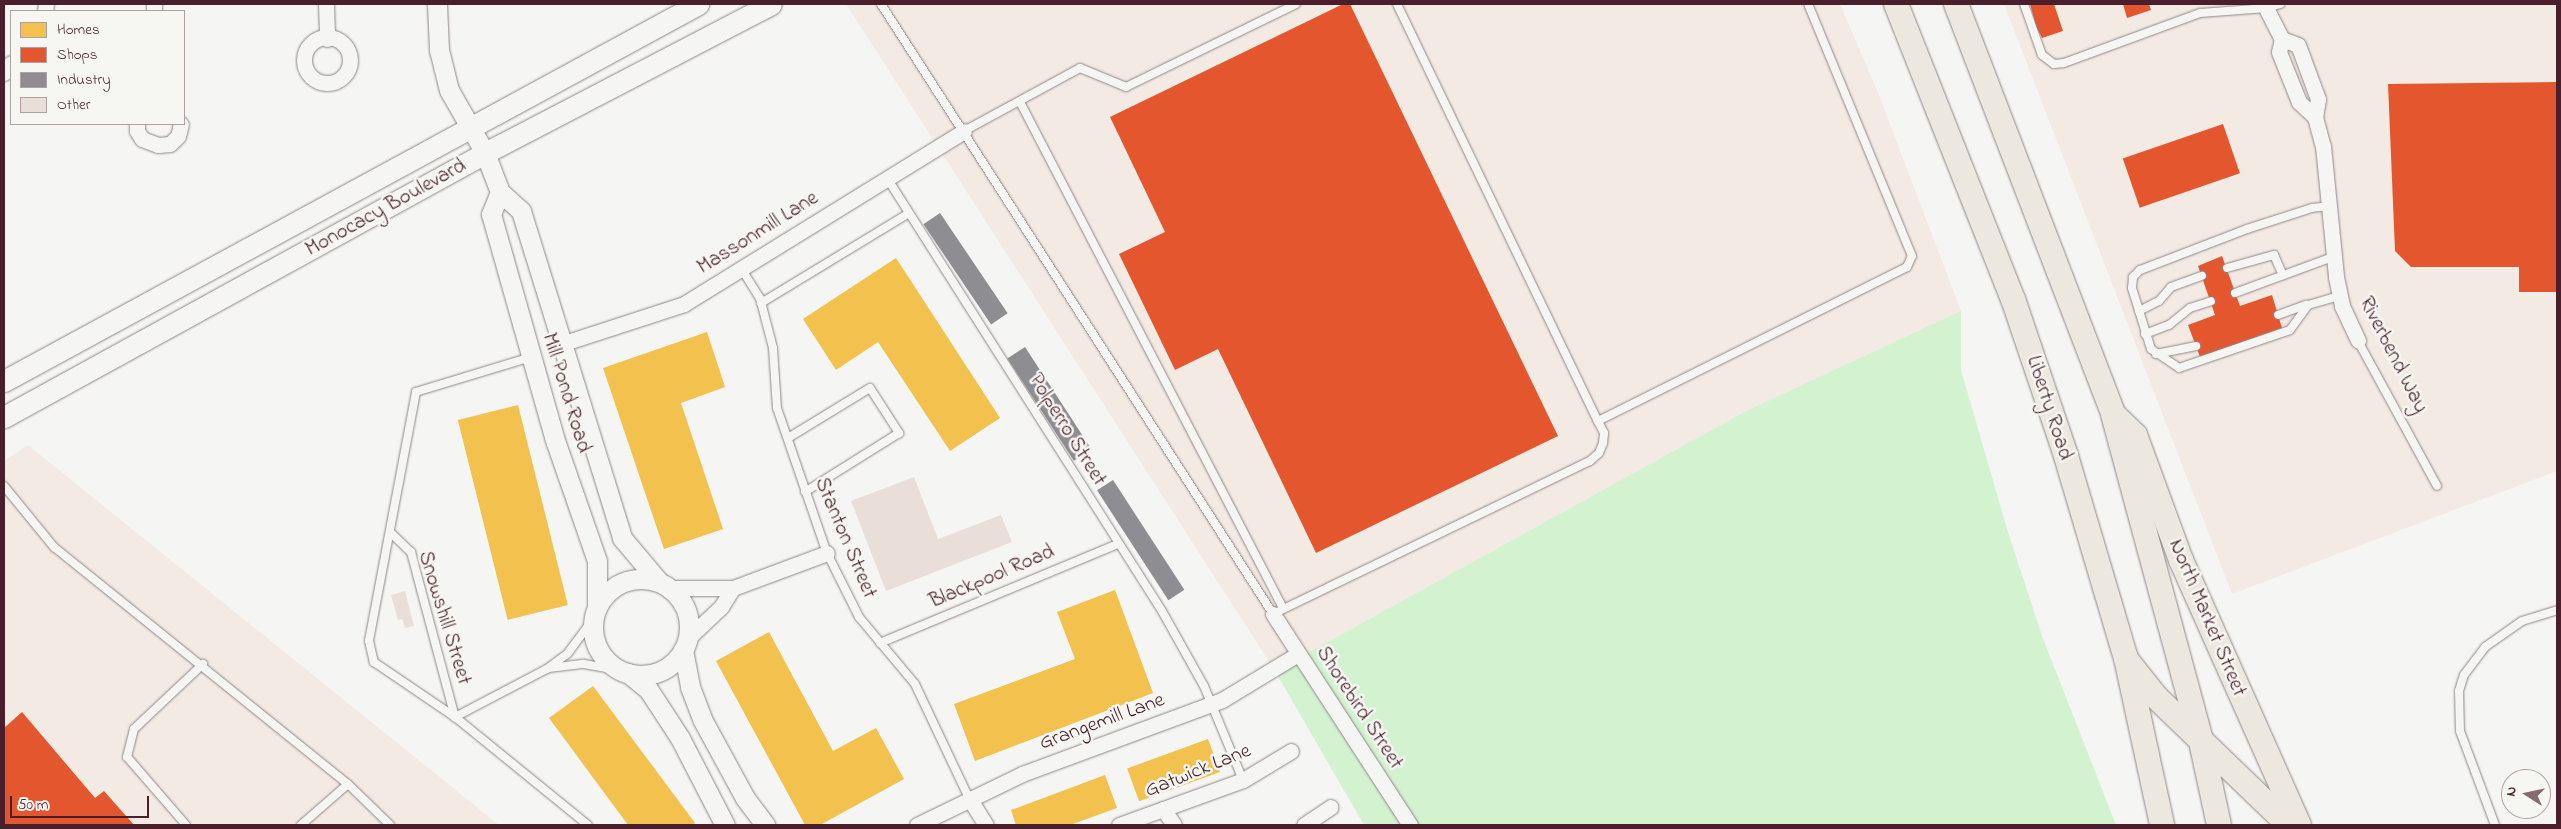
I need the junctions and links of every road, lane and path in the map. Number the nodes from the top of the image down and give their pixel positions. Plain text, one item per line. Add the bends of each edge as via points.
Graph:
1 (326, 4) edge
2 (437, 4) edge
3 (698, 4) edge
4 (771, 4) edge
5 (880, 4) edge
6 (1296, 4) edge
7 (1397, 4) edge
8 (1808, 4) edge
9 (1896, 4) edge
10 (1956, 4) edge
11 (2024, 4) edge
12 (2270, 5) edge
13 (327, 39) dead end
14 (2282, 39) junction
15 (1020, 102) junction
16 (2315, 118) junction
17 (137, 125) edge
18 (181, 125) edge
19 (471, 126) junction
20 (964, 130) junction
21 (485, 153) junction
22 (887, 178) junction
23 (500, 192) junction
24 (2330, 206) junction
25 (909, 213) junction
26 (2334, 256) junction
27 (741, 268) junction
28 (2227, 268) dead end
29 (2283, 275) junction
30 (2202, 276) dead end
31 (2235, 293) dead end
32 (2340, 296) junction
33 (2211, 301) dead end
34 (762, 303) junction
35 (2308, 305) junction
36 (2139, 311) junction
37 (2278, 315) dead end
38 (2145, 334) junction
39 (2358, 341) joint
40 (561, 344) junction
41 (2196, 346) dead end
42 (2156, 354) junction
43 (531, 357) junction
44 (4, 381) edge
45 (2113, 414) junction
46 (4, 417) edge
47 (1598, 421) junction
48 (788, 438) junction
49 (4, 486) edge
50 (2436, 486) dead end
51 (806, 492) junction
52 (391, 533) junction
53 (1118, 544) junction
54 (827, 553) junction
55 (664, 585) junction
56 (733, 588) junction
57 (2557, 610) edge
58 (1278, 611) junction
59 (595, 613) junction
60 (880, 643) junction
61 (685, 645) junction
62 (1298, 654) junction
63 (2126, 658) junction
64 (202, 664) junction
65 (547, 669) junction
66 (625, 672) junction
67 (1212, 704) junction
68 (455, 717) junction
69 (2200, 737) junction
70 (1291, 751) dead end
71 (1243, 780) junction
72 (348, 784) junction
73 (969, 798) junction
74 (1331, 807) dead end
75 (1163, 809) junction
76 (186, 825) edge
77 (302, 825) edge
78 (390, 825) edge
79 (588, 825) edge
80 (725, 825) edge
81 (765, 825) edge
82 (917, 825) edge
83 (986, 825) edge
84 (1119, 825) edge
85 (1174, 825) edge
86 (1304, 825) edge
87 (1410, 825) edge
88 (2162, 825) edge
89 (2219, 825) edge
90 (2289, 825) edge
91 (2299, 825) edge
92 (2495, 825) edge

1 - 13 street
2 - 19 street, Mill Pond Road via 440,50 449,90
3 - 19 main road, Monocacy Boulevard
4 - 21 main road, Monocacy Boulevard
5 - 20 lane
6 - 15 lane via 1126,87 1080,68
7 - 47 lane
8 - 47 lane via 1912,256 1908,267
9 - 63 main road, Liberty Road via 2016,308 2066,456
10 - 45 main road
11 - 12 lane via 2047,60 2064,63 2200,12
12 - 14 street, Riverbend Way
14 - 16 street, Riverbend Way via 2279,52 2299,102
14 - 16 street, Riverbend Way via 2298,45 2318,98
15 - 20 lane
15 - 58 lane
16 - 24 street, Riverbend Way
17 - 18 street via 142,140 158,145 170,144 178,136
19 - 21 street, Mill Pond Road
19 - 44 main road, Monocacy Boulevard
20 - 22 street, Massonmill Lane
20 - 58 lane via 989,176
21 - 23 street, Mill Pond Road
21 - 46 main road, Monocacy Boulevard
22 - 25 lane, Polperro Street
22 - 27 street, Massonmill Lane
23 - 40 street, Mill Pond Road via 520,211
23 - 43 street, Mill Pond Road via 491,214
24 - 26 street, Riverbend Way
24 - 36 lane via 2312,208 2247,229 2140,270 2134,277 2132,288
25 - 34 lane
25 - 53 lane, Polperro Street
26 - 29 lane
26 - 32 street, Riverbend Way
27 - 34 lane, Stanton Street
27 - 40 street, Massonmill Lane via 684,304
28 - 29 lane via 2274,255
29 - 31 lane
30 - 36 lane via 2171,287 2159,302
32 - 35 lane
32 - 39 street, Riverbend Way
33 - 38 lane via 2190,308 2168,325
34 - 48 lane, Stanton Street via 773,348 777,408
35 - 37 lane
35 - 42 lane via 2290,330 2190,366 2178,368
36 - 38 lane
38 - 42 lane
39 - 50 lane, Riverbend Way
40 - 55 street, Mill Pond Road via 622,538
41 - 42 lane
43 - 52 lane via 416,392
43 - 59 street, Mill Pond Road via 556,444 597,561
45 - 69 main road
45 - 91 main road, North Market Street via 2135,435 2181,560
47 - 58 lane via 1604,433 1603,443 1599,453 1590,461
48 - 51 lane, Stanton Street
48 - 51 lane via 870,388 898,433
49 - 64 lane via 54,547
51 - 54 lane, Stanton Street
52 - 68 lane, Snowshill Street via 411,552
52 - 68 lane via 369,641 374,662
53 - 60 lane, Blackpool Road
53 - 67 lane, Polperro Street via 1166,618
54 - 56 street
54 - 60 lane, Stanton Street via 859,617
55 - 56 street
55 - 59 street via 645,578 616,586
55 - 61 street, Mill Pond Road via 682,601 688,614
56 - 61 street
57 - 92 lane via 2522,621 2500,634 2472,662 2462,683 2457,713 2460,731
58 - 62 street, Shorebird Street
59 - 65 lane via 573,648
59 - 66 street, Mill Pond Road via 594,637 599,650 607,661
60 - 73 lane, Stanton Street via 915,684
61 - 66 street via 670,666 658,672 644,675
61 - 81 street, Mill Pond Road via 690,686 702,719 745,798
62 - 67 street, Grangemill Lane
62 - 87 street, Shorebird Street
63 - 69 main road via 2156,697
63 - 88 main road, Liberty Road
64 - 72 lane
64 - 76 lane via 134,729 127,757
65 - 66 lane via 584,664
65 - 68 lane
66 - 80 street, Mill Pond Road via 648,689 680,738
67 - 71 lane, Polperro Street
67 - 73 street, Grangemill Lane via 1022,774
68 - 79 lane
69 - 89 main road
69 - 90 main road
70 - 71 street, Gatwick Lane
71 - 75 street, Gatwick Lane
72 - 77 lane
72 - 78 lane
73 - 82 street, Grangemill Lane
73 - 83 street
74 - 86 street
75 - 84 street, Gatwick Lane
75 - 85 street

